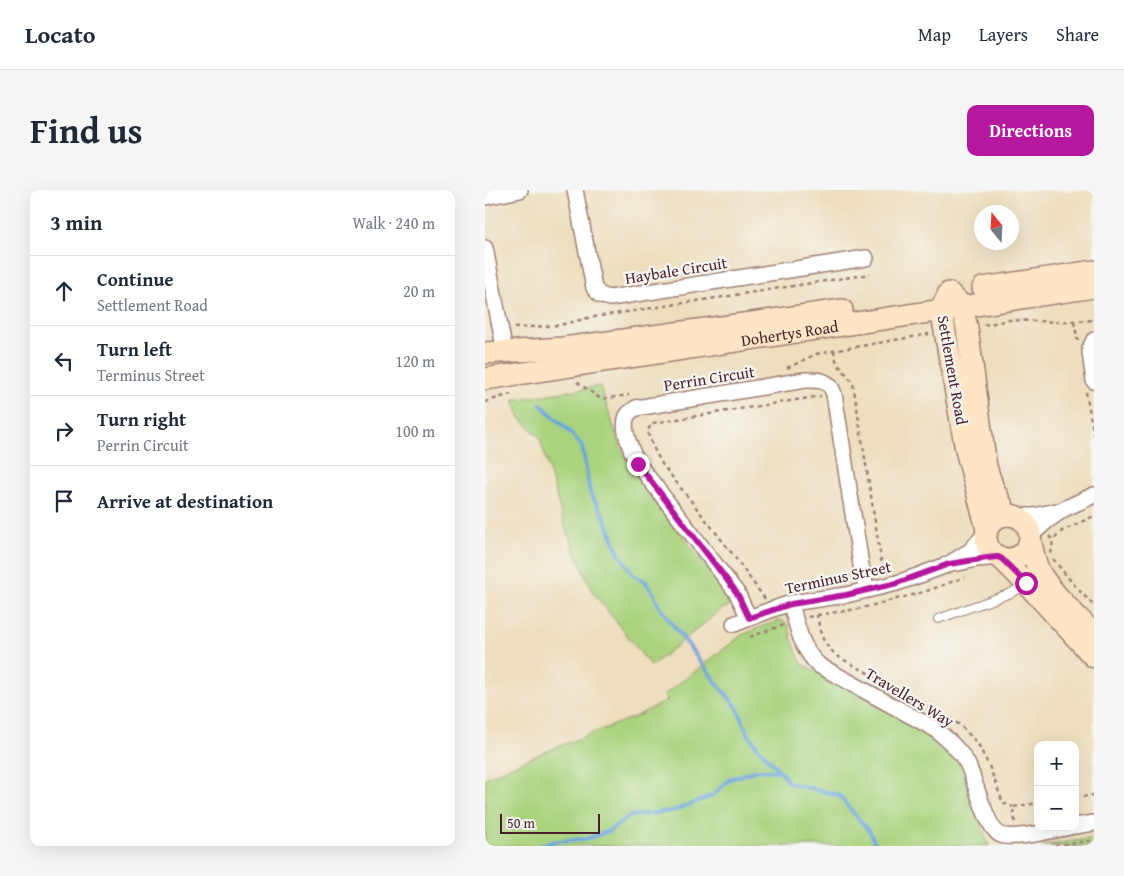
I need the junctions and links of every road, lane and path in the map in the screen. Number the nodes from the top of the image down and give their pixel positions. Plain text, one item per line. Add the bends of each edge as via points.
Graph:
1 (520, 190) edge
2 (575, 190) edge
3 (485, 197) edge
4 (485, 248) edge
5 (866, 258) dead end
6 (1094, 271) edge
7 (870, 274) dead end
8 (1094, 287) edge
9 (951, 303) junction
10 (1094, 320) edge
11 (967, 328) junction
12 (501, 329) junction
13 (945, 331) junction
14 (1094, 340) edge
15 (833, 350) junction
16 (495, 353) edge
17 (785, 369) dead end
18 (485, 379) edge
19 (574, 381) dead end
20 (1090, 385) edge
21 (519, 392) dead end
22 (638, 393) dead end
23 (825, 396) dead end
24 (485, 402) edge
25 (1094, 436) edge
26 (1094, 495) edge
27 (1064, 509) junction
28 (1011, 516) junction
29 (986, 531) junction
30 (1030, 537) junction
31 (1051, 556) dead end
32 (1000, 558) junction
33 (949, 564) junction
34 (883, 574) dead end
35 (1027, 584) junction
36 (867, 590) junction
37 (766, 600) dead end
38 (791, 604) junction
39 (1094, 606) edge
40 (749, 618) junction
41 (938, 619) dead end
42 (734, 624) dead end
43 (1094, 634) edge
44 (1094, 658) edge
45 (1094, 795) edge
46 (1079, 797) edge
47 (1034, 804) edge
48 (1094, 823) edge
49 (1079, 825) edge
50 (1047, 831) edge
51 (1018, 836) junction
52 (1094, 840) edge
53 (1055, 846) edge

1 - 3 street
2 - 5 street, Haybale Circuit via 594,288 600,295 610,298
4 - 12 street
6 - 9 main road, Dohertys Road
7 - 12 path via 560,325
8 - 9 main road, Dohertys Road
9 - 11 main road, Settlement Road
9 - 13 main road, Settlement Road
9 - 16 main road, Dohertys Road via 759,322 573,347
9 - 18 main road, Dohertys Road
10 - 11 path via 1009,320
11 - 28 main road, Settlement Road via 986,467 993,488
12 - 16 street
13 - 15 path
13 - 29 main road, Settlement Road via 966,450
14 - 20 street via 1090,348
15 - 17 path via 815,354
15 - 34 path via 835,362 853,383
19 - 22 path via 601,398
20 - 25 path
21 - 24 path
23 - 37 path via 653,423 647,431 662,464
26 - 27 street
27 - 28 street via 1033,516
27 - 30 street
28 - 29 main road via 995,519
28 - 30 main road via 1025,524
29 - 32 main road via 988,547
29 - 33 street, Terminus Street via 970,551
30 - 32 main road via 1029,545 1021,555 1008,560
30 - 43 main road via 1037,568 1044,579
31 - 39 path
32 - 33 street, Terminus Street
32 - 35 main road
33 - 36 street, Terminus Street
35 - 41 lane via 1011,594
35 - 44 main road
36 - 38 street, Terminus Street
36 - 40 street, Perrin Circuit via 834,394 827,383 805,380 636,408 630,412 625,424 638,464 737,593
38 - 40 street, Terminus Street
38 - 51 street, Travellers Way via 801,642 814,660 935,729 950,741 967,762 989,822 999,835
40 - 42 street, Terminus Street
45 - 46 path
47 - 51 path via 1013,807
48 - 49 street
50 - 51 street
52 - 53 path

